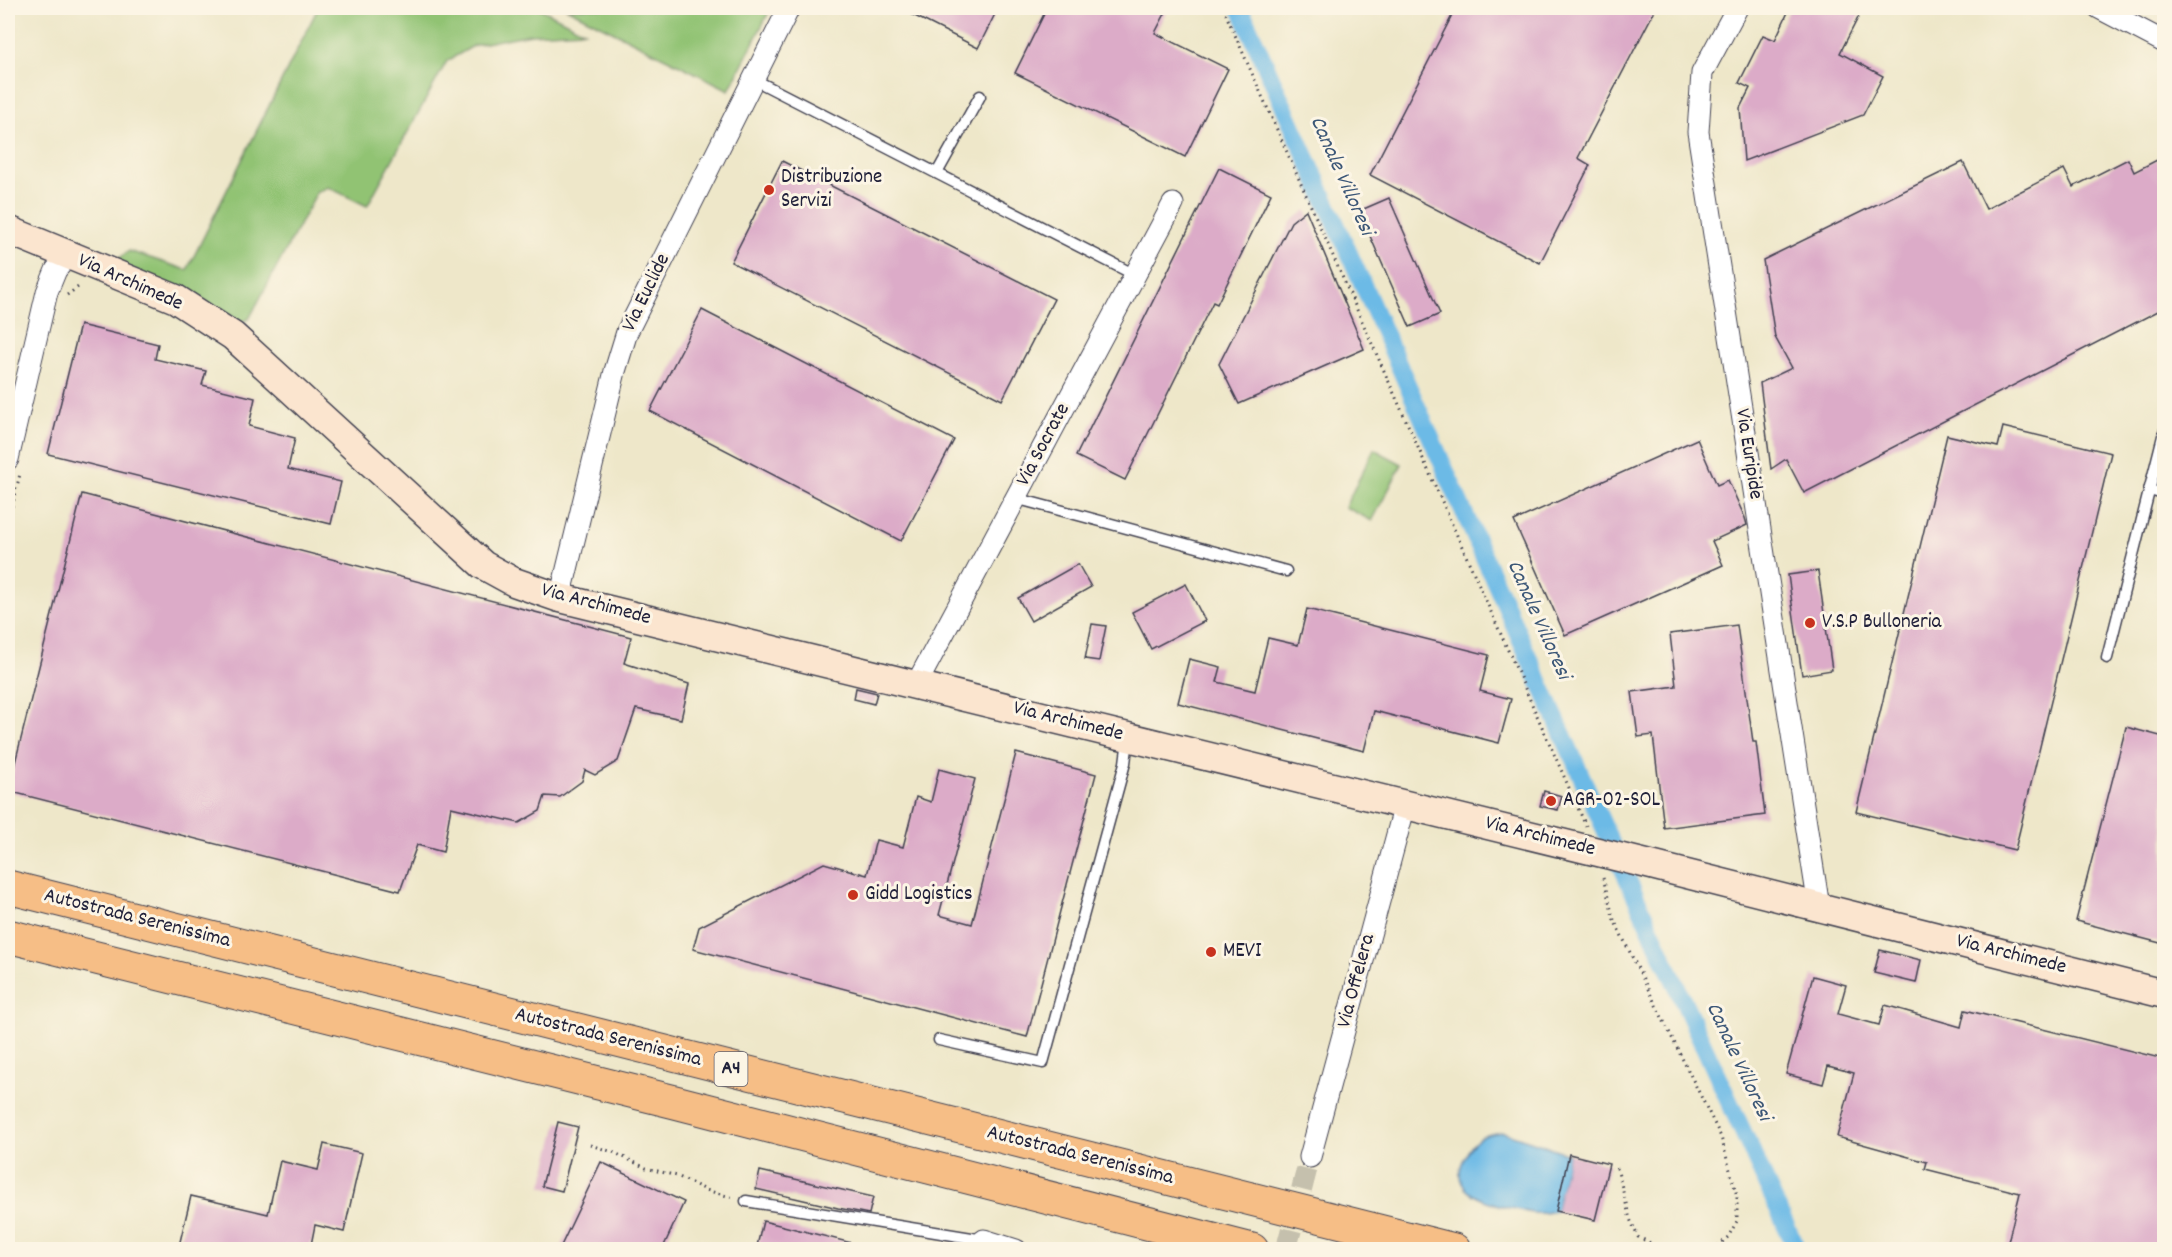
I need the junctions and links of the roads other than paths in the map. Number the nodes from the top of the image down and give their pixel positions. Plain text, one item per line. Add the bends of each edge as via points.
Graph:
1 (789, 8) edge
2 (1737, 8) edge
3 (2099, 8) edge
4 (2164, 42) edge
5 (753, 79) junction
6 (980, 96) dead end
7 (937, 173) junction
8 (1173, 204) dead end
9 (8, 230) edge
10 (68, 256) junction
11 (1135, 275) junction
12 (2164, 432) edge
13 (8, 459) edge
14 (2149, 490) junction
15 (2164, 494) edge
16 (1015, 498) junction
17 (1286, 571) dead end
18 (560, 598) junction
19 (2108, 658) dead end
20 (916, 685) junction
21 (1129, 737) junction
22 (1405, 805) junction
23 (8, 886) edge
24 (1819, 907) junction
25 (8, 936) edge
26 (2164, 994) edge
27 (939, 1040) dead end
28 (1310, 1157) tunnel mouth
29 (748, 1201) road end
30 (982, 1245) edge
31 (1016, 1250) edge
32 (1252, 1250) edge
33 (1454, 1250) edge

1 - 5 street, Via Euclide
2 - 24 street, Via Euripide via 1702,74 1698,132
3 - 4 street
5 - 7 lane
5 - 18 street, Via Euclide via 627,332
6 - 7 lane
7 - 11 lane
8 - 11 street, Via Socrate
9 - 10 street
10 - 13 street via 56,270 48,292
10 - 18 street, Via Archimede via 176,300 233,336 483,565 514,582
11 - 16 street, Via Socrate
12 - 14 lane
14 - 15 lane
14 - 19 lane
16 - 17 lane
16 - 20 street, Via Socrate
18 - 20 street, Via Archimede
20 - 21 street, Via Archimede
21 - 22 street, Via Archimede
21 - 27 lane via 1042,1063
22 - 24 street, Via Archimede
22 - 28 street, Via Offelera
23 - 33 highway, Autostrada Serenissima / A4
24 - 26 street, Via Archimede
25 - 32 highway, A4
29 - 30 lane
30 - 31 street

